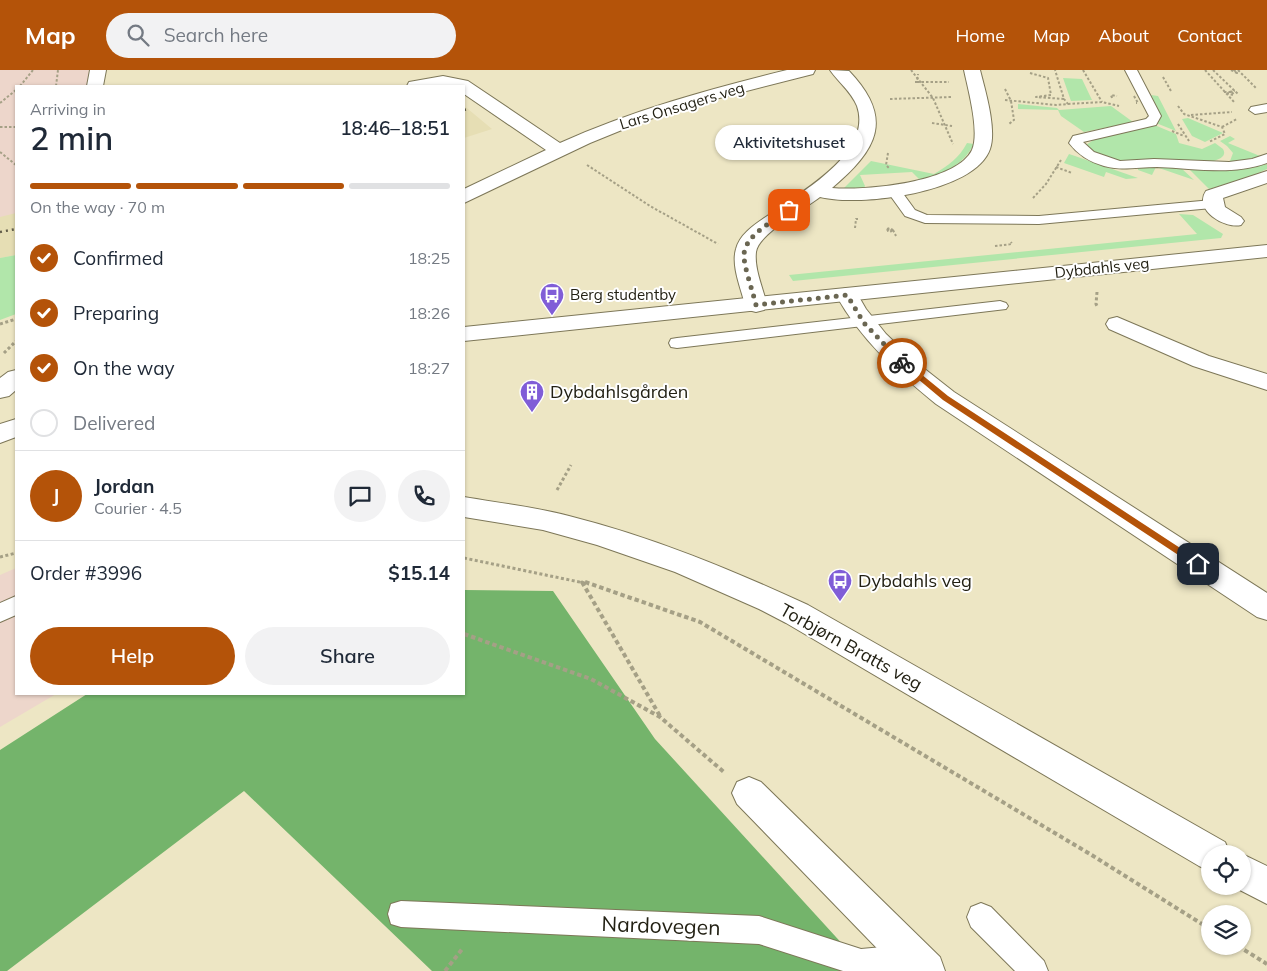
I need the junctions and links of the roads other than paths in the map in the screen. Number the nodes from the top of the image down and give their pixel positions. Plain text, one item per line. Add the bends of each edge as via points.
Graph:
1 (98, 70) edge
2 (807, 70) edge
3 (838, 70) edge
4 (972, 70) edge
5 (1130, 70) edge
6 (95, 85) edge
7 (421, 85) edge
8 (463, 85) edge
9 (465, 86) edge
10 (560, 151) junction
11 (1267, 158) edge
12 (1267, 176) edge
13 (817, 190) junction
14 (894, 191) junction
15 (465, 197) edge
16 (1212, 204) junction
17 (1234, 221) dead end
18 (1267, 251) edge
19 (847, 295) junction
20 (756, 305) junction
21 (1000, 306) dead end
22 (864, 323) junction
23 (1117, 324) dead end
24 (465, 334) edge
25 (677, 343) dead end
26 (15, 379) edge
27 (1267, 382) edge
28 (0, 390) edge
29 (15, 428) edge
30 (0, 434) edge
31 (465, 507) edge
32 (15, 605) edge
33 (1267, 608) edge
34 (0, 613) edge
35 (749, 793) road end
36 (1201, 848) edge
37 (1251, 877) edge
38 (1267, 886) edge
39 (402, 914) dead end
40 (981, 917) dead end
41 (921, 965) edge
42 (1034, 971) edge

1 - 6 street
2 - 10 street, Lars Onsagers veg via 661,111 585,138
3 - 13 street via 862,100 868,127 859,149 836,175
4 - 14 street via 983,132 978,156 943,180
5 - 11 lane via 1155,116 1151,122 1078,139 1079,149 1119,165 1157,162 1223,166 1251,164
7 - 8 street via 443,81
9 - 10 street
10 - 15 street, Lars Onsagers veg
12 - 16 street via 1213,195
13 - 14 street via 847,195
13 - 20 street via 760,231 746,246 744,254
14 - 16 lane via 910,213 925,219 1038,220
16 - 17 street
18 - 19 street, Dybdahls veg
19 - 20 street, Dybdahls veg
19 - 22 street
20 - 24 street, Dybdahls veg
21 - 22 lane
22 - 25 lane
22 - 33 street via 908,368 946,398
23 - 27 street via 1201,361
26 - 28 street
29 - 30 street
31 - 36 street, Torbjørn Bratts veg via 568,526 682,562 734,584 797,614
32 - 34 lane
35 - 41 street, Nardovegen
37 - 38 street
39 - 41 lane, Nardovegen via 759,930 861,963
40 - 42 lane

